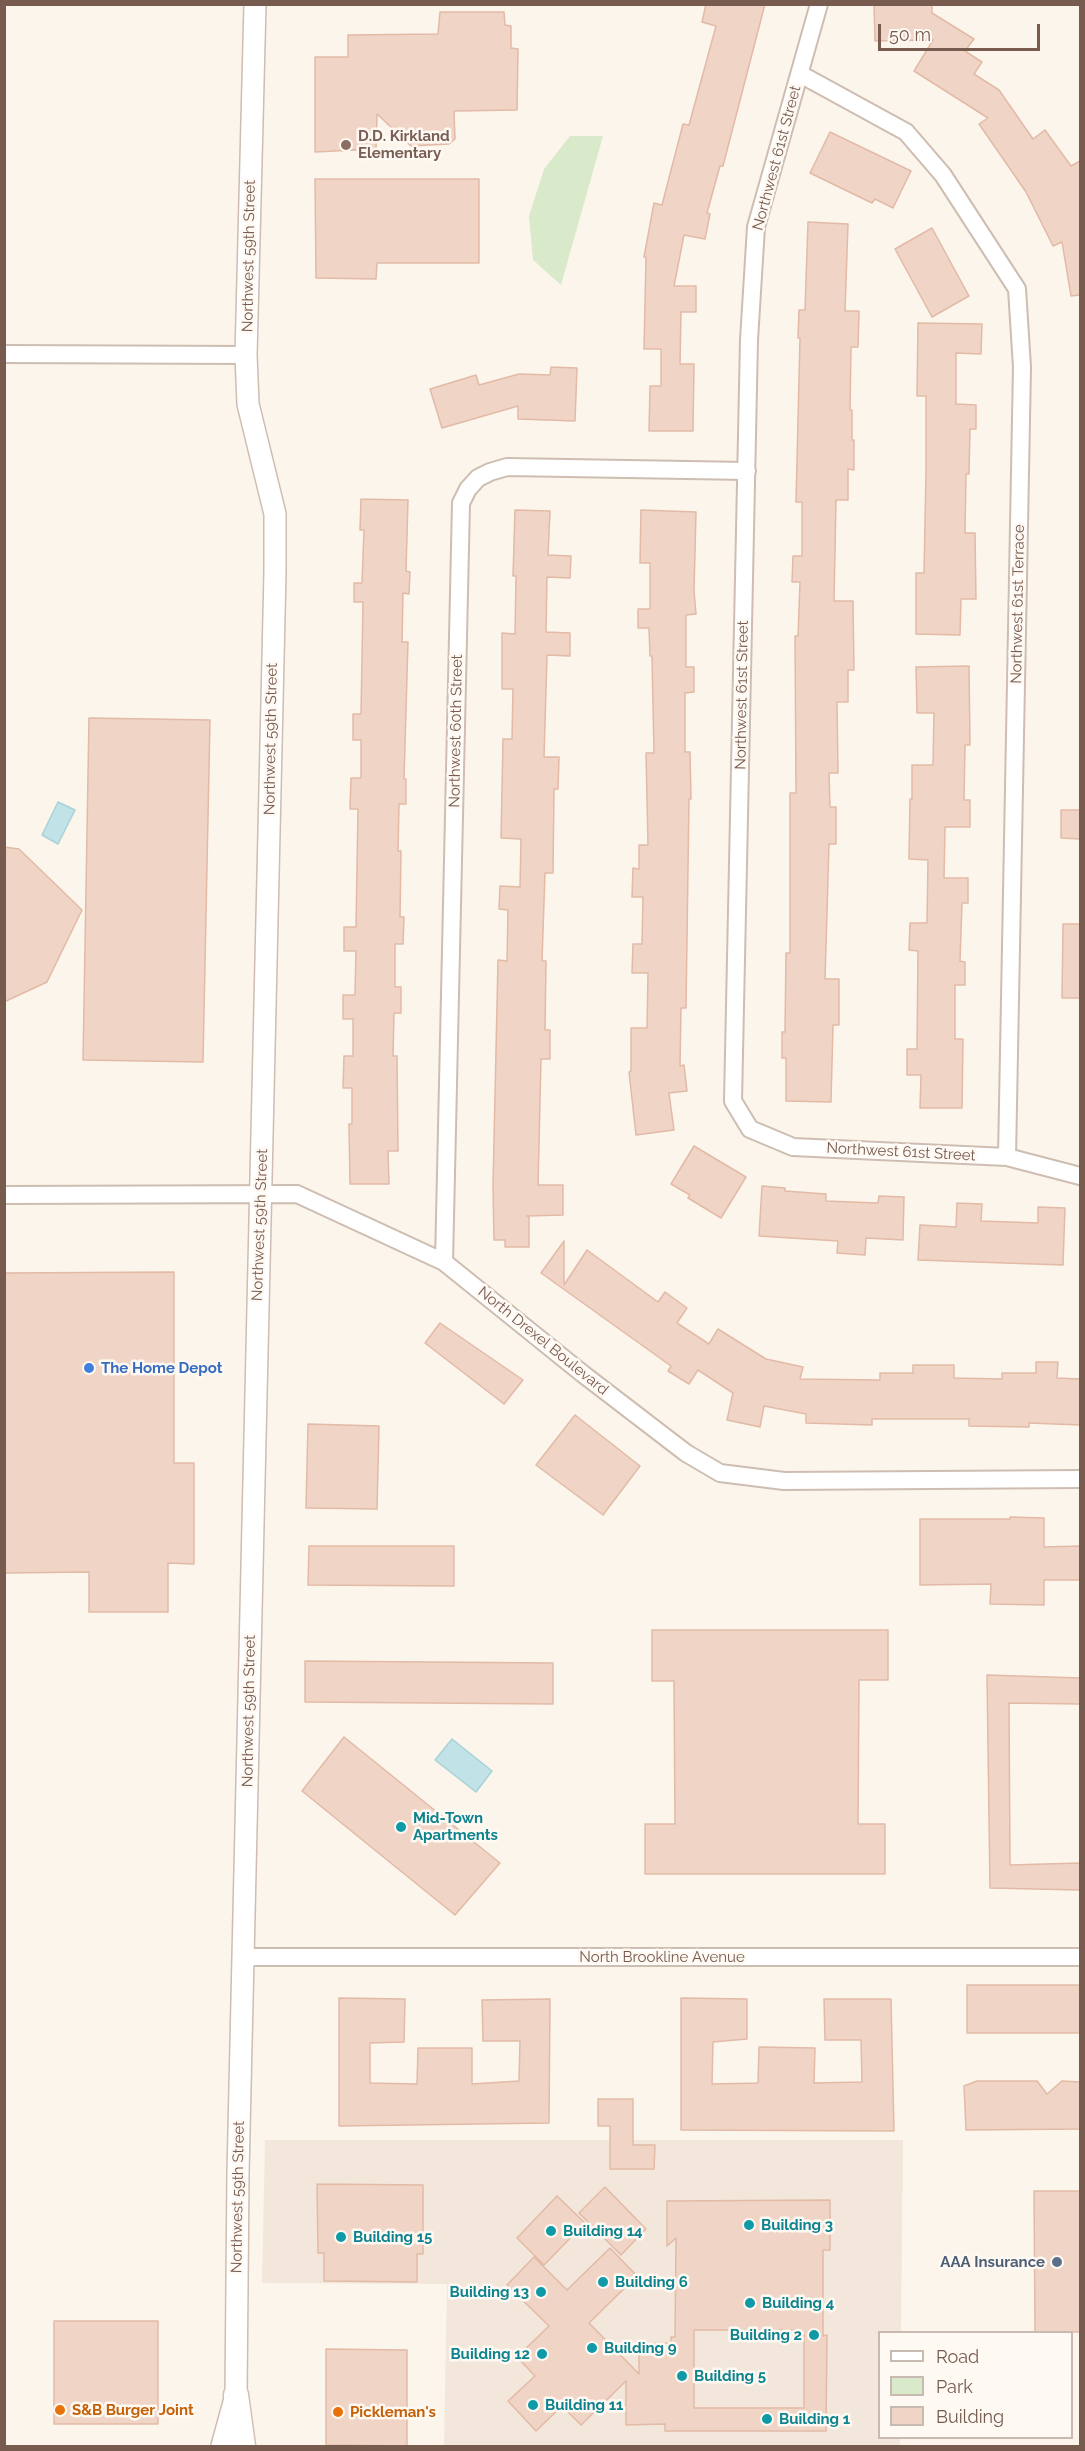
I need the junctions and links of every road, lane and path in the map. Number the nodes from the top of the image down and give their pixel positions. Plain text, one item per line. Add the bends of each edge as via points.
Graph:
1 (255, 4) edge
2 (819, 4) edge
3 (800, 74) junction
4 (4, 354) edge
5 (246, 355) junction
6 (747, 471) junction
7 (1007, 1157) junction
8 (1080, 1176) edge
9 (262, 1193) junction
10 (4, 1195) edge
11 (444, 1262) junction
12 (1080, 1479) edge
13 (244, 1957) junction
14 (1080, 1957) edge
15 (236, 2395) junction
16 (222, 2446) edge
17 (243, 2446) edge

1 - 5 street, Northwest 59th Street
2 - 3 street, Northwest 61st Street
3 - 6 street, Northwest 61st Street via 756,227
3 - 7 street, Northwest 61st Terrace via 906,132 943,175 1017,289 1022,367
4 - 5 street
5 - 9 street, Northwest 59th Street via 248,404 275,514
6 - 7 street, Northwest 61st Street via 733,1101 750,1129 793,1147
6 - 11 street, Northwest 60th Street via 507,467 478,478 461,503
7 - 8 street
9 - 10 street, North Drexel Boulevard
9 - 11 street, North Drexel Boulevard via 297,1194
9 - 13 street, Northwest 59th Street
11 - 12 street, North Drexel Boulevard via 686,1453 720,1473 784,1481
13 - 14 street, North Brookline Avenue
13 - 15 street, Northwest 59th Street
15 - 16 street, Northwest 59th Street
15 - 17 main road

